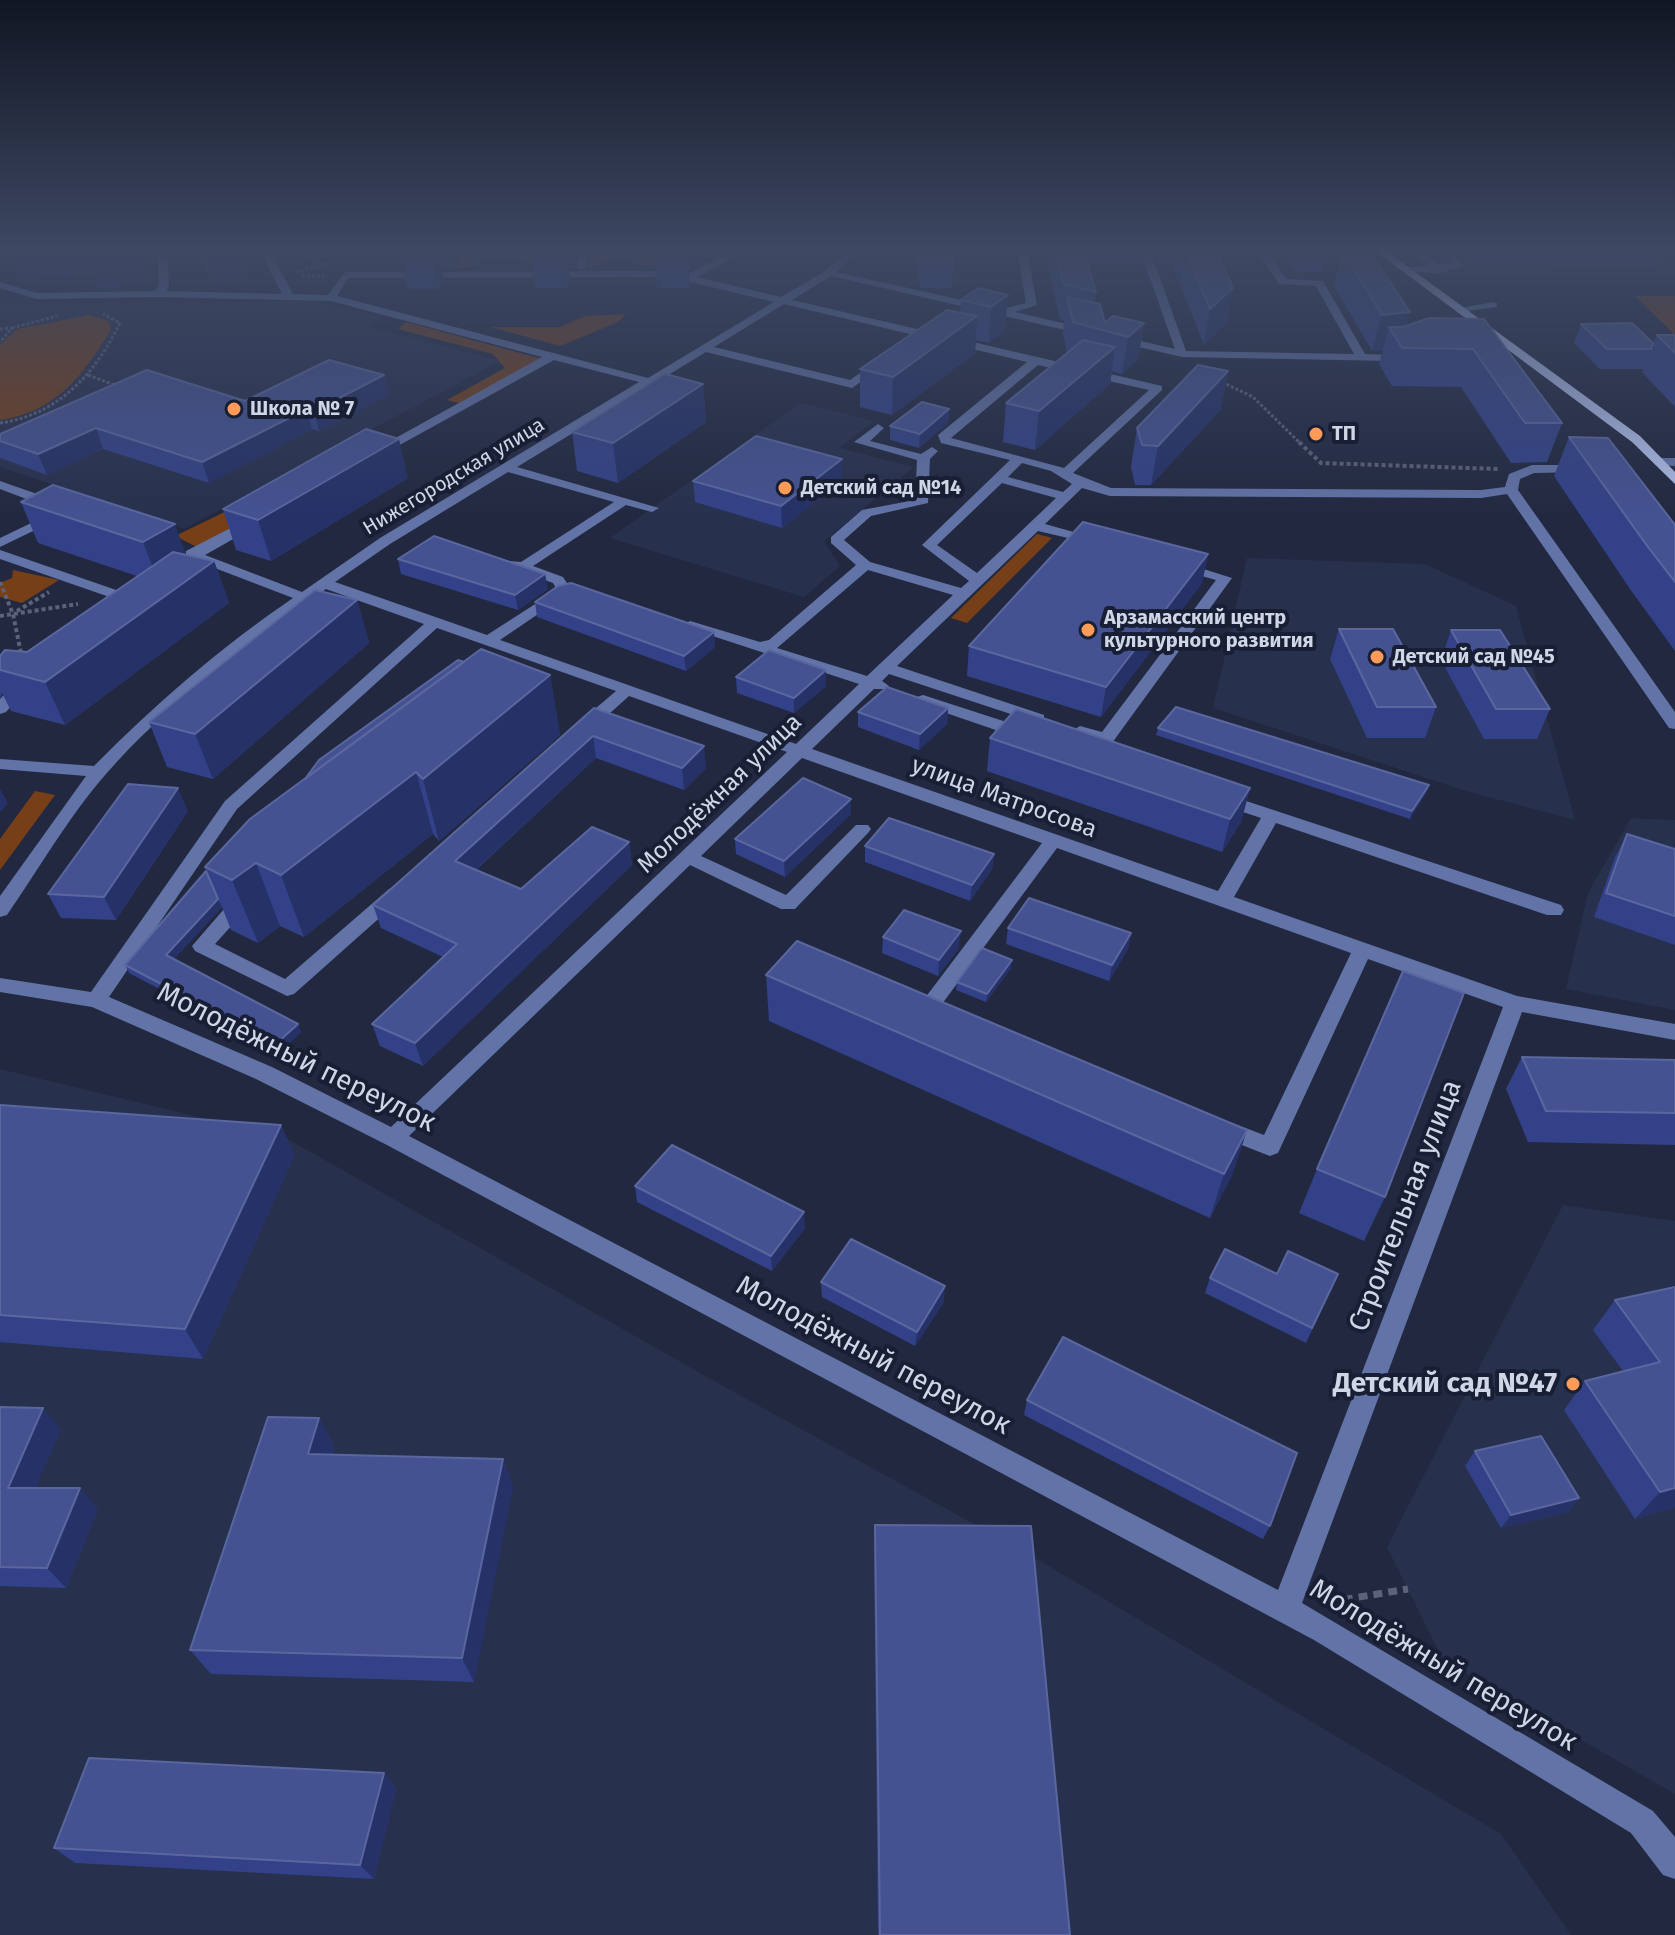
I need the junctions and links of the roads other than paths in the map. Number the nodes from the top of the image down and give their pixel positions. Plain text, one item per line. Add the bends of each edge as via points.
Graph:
1 (496, 340) edge
2 (720, 340) edge
3 (914, 340) edge
4 (945, 340) edge
5 (1121, 340) edge
6 (1177, 340) edge
7 (1352, 340) edge
8 (1505, 342) joint
9 (910, 343) edge
10 (1481, 343) edge
11 (1424, 348) edge
12 (706, 349) junction
13 (899, 351) edge
14 (1182, 354) junction
15 (554, 355) junction
16 (1361, 357) junction
17 (1036, 361) junction
18 (651, 382) junction
19 (878, 428) dead end
20 (945, 440) junction
21 (924, 458) junction
22 (1019, 459) junction
23 (1660, 462) junction
24 (1675, 462) edge
25 (360, 463) edge
26 (507, 468) junction
27 (1593, 468) edge
28 (1066, 473) junction
29 (999, 478) junction
30 (1675, 480) edge
31 (1080, 483) junction
32 (0, 485) edge
33 (1511, 490) junction
34 (1066, 497) junction
35 (625, 500) junction
36 (652, 508) dead end
37 (263, 516) edge
38 (1035, 526) junction
39 (406, 528) junction
40 (432, 537) edge
41 (0, 543) edge
42 (1108, 546) edge
43 (0, 554) edge
44 (496, 558) edge
45 (1167, 562) edge
46 (865, 565) junction
47 (522, 567) junction
48 (252, 577) junction
49 (223, 581) dead end
50 (324, 583) junction
51 (972, 587) junction
52 (303, 597) junction
53 (124, 603) edge
54 (436, 621) junction
55 (674, 621) edge
56 (490, 640) junction
57 (759, 647) junction
58 (543, 659) junction
59 (886, 668) junction
60 (519, 677) edge
61 (0, 678) edge
62 (871, 683) junction
63 (628, 689) junction
64 (0, 709) edge
65 (1675, 724) edge
66 (1036, 738) edge
67 (569, 741) edge
68 (800, 751) junction
69 (0, 764) edge
70 (98, 772) junction
71 (1198, 791) edge
72 (1271, 816) junction
73 (862, 829) dead end
74 (1053, 841) junction
75 (688, 857) junction
76 (416, 875) edge
77 (255, 887) edge
78 (1221, 902) junction
79 (0, 910) edge
80 (1554, 910) dead end
81 (1362, 950) junction
82 (0, 985) edge
83 (96, 1000) junction
84 (1515, 1003) junction
85 (957, 1019) edge
86 (1675, 1032) edge
87 (1199, 1118) edge
88 (393, 1138) junction
89 (1285, 1609) junction
90 (1675, 1863) edge

1 - 15 street
2 - 12 street, Нижегородская улица
3 - 9 street
4 - 17 street
5 - 14 street
6 - 14 street
7 - 16 street
8 - 10 street
8 - 23 main road
11 - 16 street via 1392,358
12 - 13 street via 852,384
12 - 18 street, Нижегородская улица
14 - 16 street
15 - 18 street
15 - 25 street
17 - 20 street via 944,435
17 - 28 street via 1158,388
18 - 26 street, Нижегородская улица
19 - 21 street via 860,442
20 - 21 street
20 - 22 street
21 - 46 street via 921,503 867,513 836,540
22 - 28 street
22 - 29 street
23 - 24 street
23 - 30 main road
26 - 35 street
26 - 39 street, Нижегородская улица
27 - 33 street via 1532,469 1514,477
28 - 31 street
29 - 34 street
29 - 51 street via 929,545
31 - 33 street via 1110,492
31 - 34 street, Молодёжная улица
32 - 41 street via 70,511
33 - 65 street
34 - 38 street, Молодёжная улица
35 - 36 street
35 - 47 street
37 - 48 street via 187,552
38 - 42 street
38 - 51 street, Молодёжная улица
39 - 40 street
39 - 50 street, Нижегородская улица
43 - 53 street
44 - 47 street
45 - 59 street via 1225,578 1106,739
46 - 51 street
46 - 57 street via 774,644
47 - 56 street via 558,580 570,591
48 - 49 street
48 - 52 street
50 - 52 street, Нижегородская улица
50 - 54 street, улица Матросова
51 - 59 street, Молодёжная улица
52 - 70 street, Нижегородская улица via 138,731
54 - 56 street, улица Матросова
54 - 83 street via 231,805
55 - 57 street
56 - 58 street, улица Матросова
57 - 62 street
58 - 60 street
58 - 63 street, улица Матросова
59 - 62 street, Молодёжная улица
61 - 64 street via 32,675
62 - 66 street
62 - 68 street, Молодёжная улица
63 - 67 street
63 - 68 street, улица Матросова
68 - 74 street, улица Матросова
68 - 75 street, Молодёжная улица
69 - 70 street
70 - 79 street, Нижегородская улица
71 - 72 street
72 - 78 street
72 - 80 street
73 - 75 street via 788,904
74 - 78 street, улица Матросова
74 - 85 street via 929,1007
75 - 88 street, Молодёжная улица
76 - 77 street via 287,989 202,946
78 - 81 street, улица Матросова
81 - 84 street, улица Матросова
81 - 87 street via 1270,1147
82 - 83 street, Молодёжный переулок
83 - 88 street, Молодёжный переулок via 264,1073
84 - 86 street, улица Матросова
84 - 89 street, Строительная улица
88 - 89 street, Молодёжный переулок
89 - 90 street, Молодёжный переулок via 1642,1822

